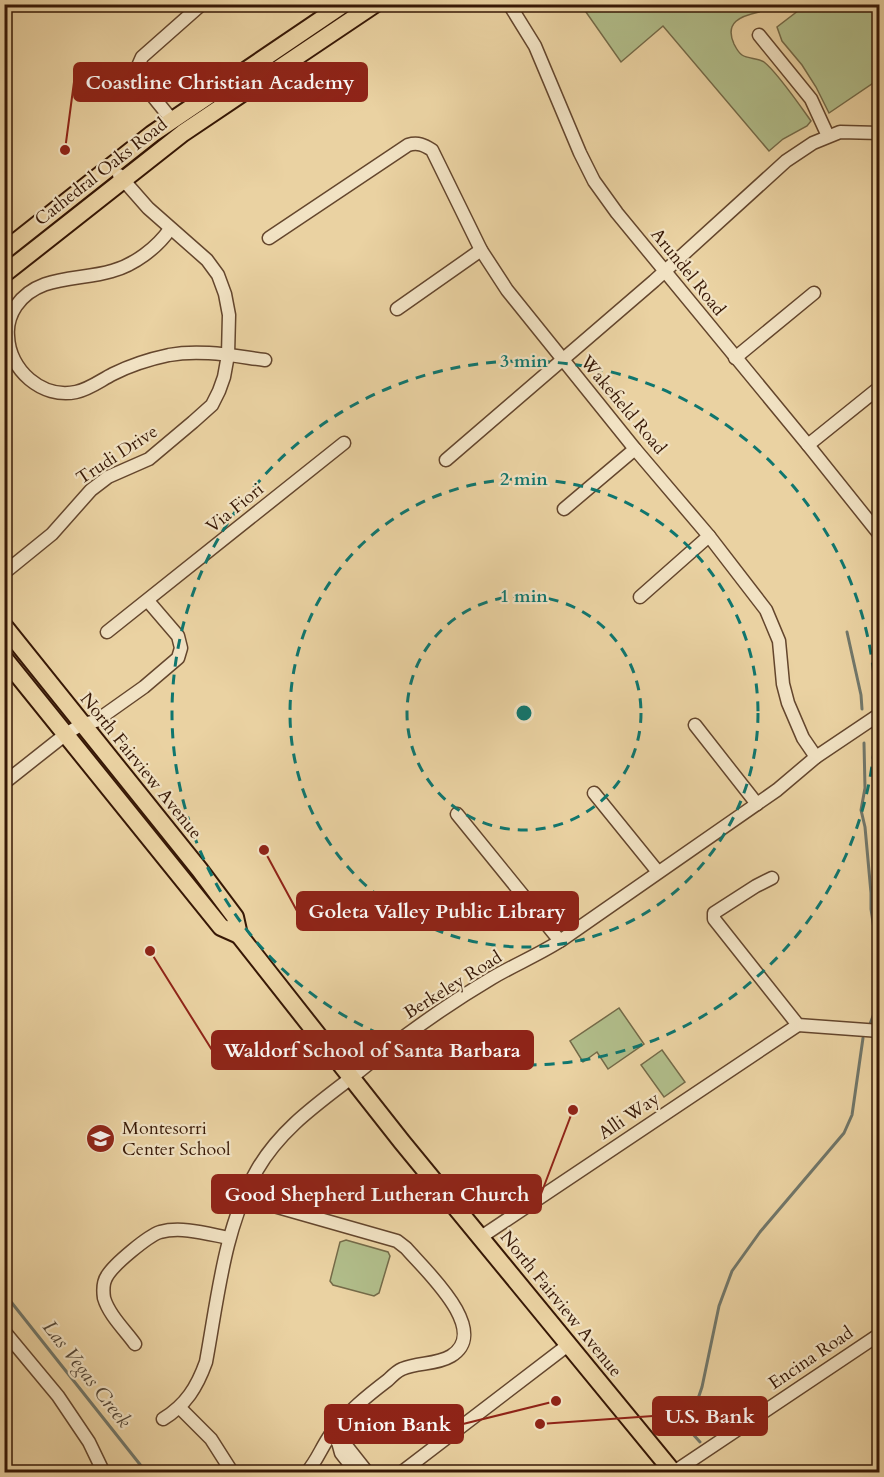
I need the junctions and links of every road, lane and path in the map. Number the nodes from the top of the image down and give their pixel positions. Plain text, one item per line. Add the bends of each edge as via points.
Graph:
1 (202, 4) edge
2 (344, 4) edge
3 (375, 4) edge
4 (509, 4) edge
5 (759, 35) dead end
6 (172, 120) junction
7 (879, 133) edge
8 (828, 136) junction
9 (112, 166) junction
10 (123, 180) junction
11 (170, 229) junction
12 (269, 237) dead end
13 (481, 250) junction
14 (4, 251) edge
15 (664, 272) junction
16 (4, 274) edge
17 (814, 293) dead end
18 (397, 309) dead end
19 (228, 355) junction
20 (735, 358) junction
21 (265, 360) dead end
22 (563, 361) junction
23 (9, 363) edge
24 (879, 387) edge
25 (344, 443) dead end
26 (808, 445) junction
27 (635, 449) junction
28 (446, 460) dead end
29 (564, 509) dead end
30 (879, 535) edge
31 (709, 536) junction
32 (4, 573) edge
33 (640, 597) dead end
34 (148, 601) junction
35 (4, 626) edge
36 (107, 632) dead end
37 (4, 658) edge
38 (879, 714) edge
39 (82, 724) junction
40 (695, 725) dead end
41 (66, 734) junction
42 (816, 757) junction
43 (7, 776) edge
44 (594, 793) dead end
45 (757, 804) junction
46 (457, 814) dead end
47 (658, 872) junction
48 (772, 878) dead end
49 (239, 935) junction
50 (560, 941) junction
51 (798, 1025) junction
52 (879, 1032) edge
53 (350, 1078) junction
54 (246, 1192) junction
55 (481, 1237) junction
56 (229, 1238) junction
57 (4, 1331) edge
58 (879, 1334) edge
59 (135, 1344) dead end
60 (568, 1345) junction
61 (180, 1408) junction
62 (162, 1419) dead end
63 (334, 1438) junction
64 (103, 1471) edge
65 (232, 1473) edge
66 (307, 1473) edge
67 (356, 1473) edge
68 (367, 1473) edge
69 (402, 1473) edge
70 (674, 1473) edge

1 - 6 street via 142,57 138,66 138,78
2 - 6 main road, Cathedral Oaks Road
3 - 10 main road, Cathedral Oaks Road via 183,133
4 - 15 street, Arundel Road via 535,46 594,181
5 - 8 street via 811,99
6 - 9 main road, Cathedral Oaks Road
7 - 8 street via 840,132
8 - 15 street via 786,161
9 - 10 street, Trudi Drive
9 - 14 main road, Cathedral Oaks Road
10 - 11 street, Trudi Drive
10 - 16 main road, Cathedral Oaks Road
11 - 19 street, Trudi Drive via 218,275 229,315
11 - 23 street via 154,247 115,271 51,282 28,293 11,314
12 - 13 street, Wakefield Road via 413,143 432,150
13 - 18 street
13 - 22 street, Wakefield Road
15 - 20 street, Arundel Road
15 - 22 street
17 - 20 street
19 - 21 street
19 - 23 street via 194,352 150,359 89,388 59,393 34,383
19 - 32 street, Trudi Drive via 212,405 149,459 91,489 52,534
20 - 26 street, Arundel Road
22 - 27 street, Wakefield Road
22 - 28 street
24 - 26 street
25 - 34 street, Via Fiori
26 - 30 street, Arundel Road
27 - 29 street
27 - 31 street, Wakefield Road
31 - 33 street
31 - 42 street, Wakefield Road via 757,596 773,624 788,703
34 - 36 street, Via Fiori
34 - 39 street via 178,636 180,654 130,697 96,721
35 - 39 main road, North Fairview Avenue
37 - 41 main road, North Fairview Avenue
38 - 42 street, Berkeley Road
39 - 41 street
39 - 49 main road, North Fairview Avenue via 206,877 235,917
40 - 45 street
41 - 43 street
41 - 49 main road, North Fairview Avenue via 221,927
42 - 45 street, Berkeley Road
44 - 47 street
45 - 47 street, Berkeley Road
46 - 50 street
47 - 50 street, Berkeley Road
48 - 51 street via 714,913 714,919
49 - 53 main road, North Fairview Avenue
50 - 53 street, Berkeley Road via 480,986
51 - 52 street
51 - 55 street, Alli Way
53 - 54 street, Berkeley Road via 277,1141
53 - 55 main road, North Fairview Avenue
54 - 56 street, Berkeley Road
54 - 63 street via 274,1206 396,1241 406,1248 463,1319 466,1331 454,1354 440,1361 403,1368 350,1411
55 - 60 main road, North Fairview Avenue
56 - 59 street via 186,1231 161,1232 113,1269 103,1287 104,1298
56 - 61 street, Berkeley Road via 206,1362 192,1394
57 - 64 street via 70,1414
58 - 70 street, Encina Road
60 - 69 street
60 - 70 main road, North Fairview Avenue
61 - 62 street, Berkeley Road
61 - 65 street via 211,1439
63 - 66 street
63 - 67 street
63 - 68 street via 348,1448

